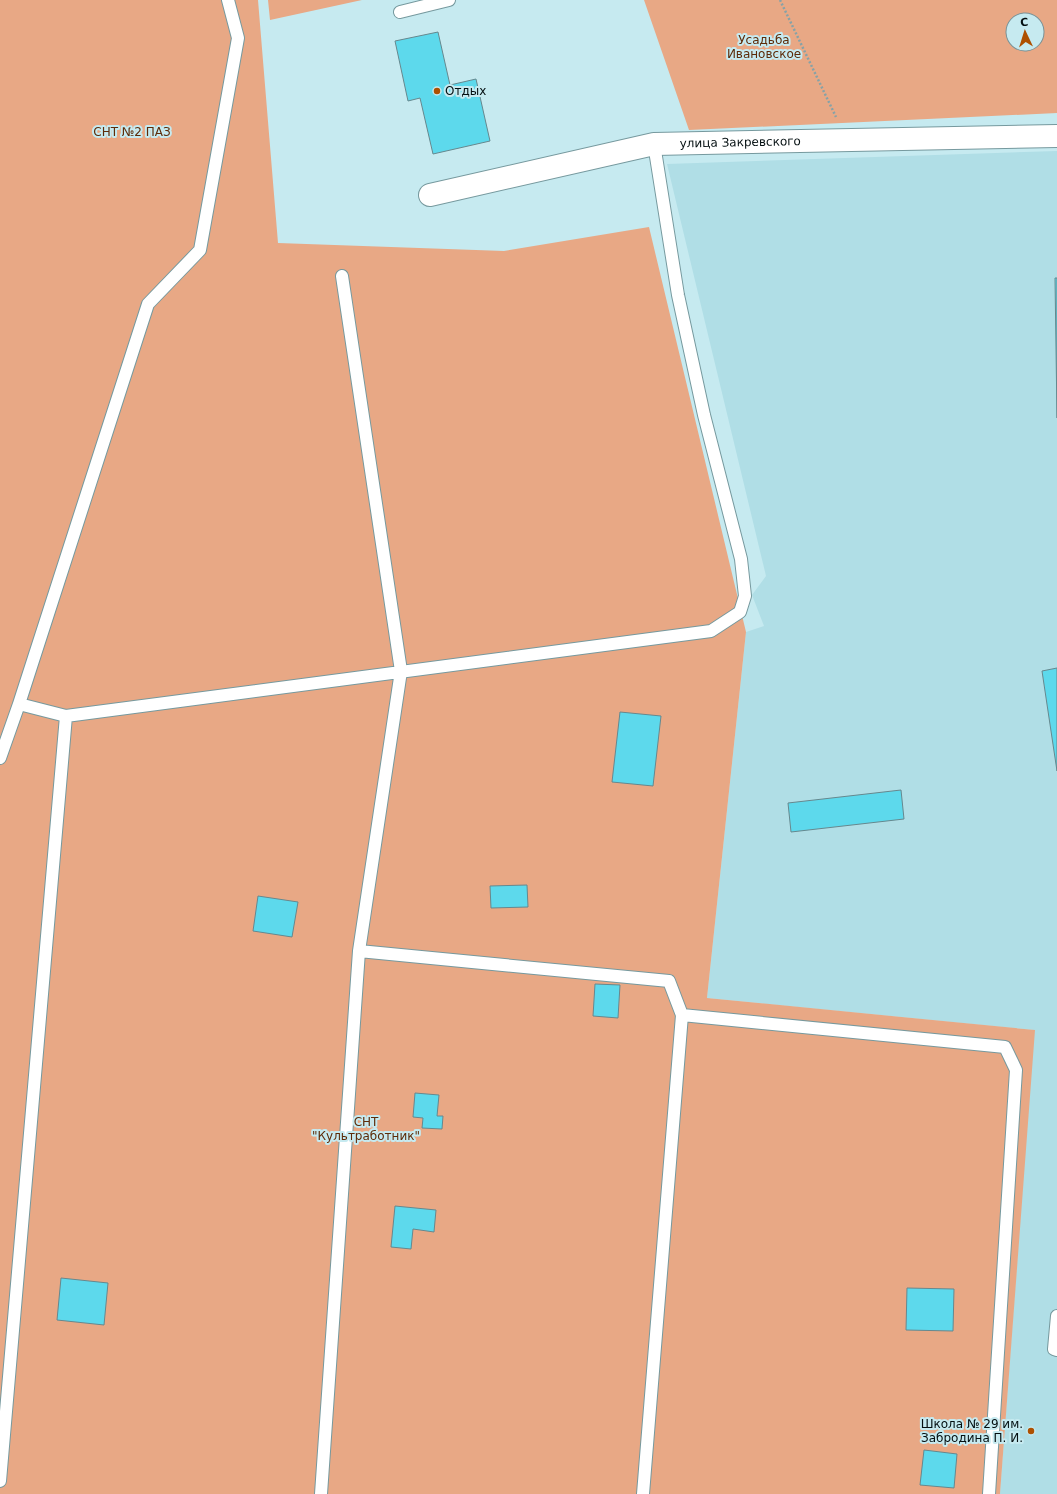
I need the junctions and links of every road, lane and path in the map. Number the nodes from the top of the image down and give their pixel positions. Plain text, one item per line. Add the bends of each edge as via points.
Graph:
1 (228, 0) edge
2 (449, 0) edge
3 (780, 0) edge
4 (400, 12) dead end
5 (1057, 136) edge
6 (848, 140) junction
7 (654, 144) junction
8 (430, 195) dead end
9 (342, 276) dead end
10 (401, 671) junction
11 (19, 704) junction
12 (66, 716) junction
13 (0, 758) edge
14 (359, 951) junction
15 (682, 1016) junction
16 (1057, 1316) edge
17 (1057, 1350) edge
18 (0, 1481) edge
19 (321, 1494) edge
20 (643, 1494) edge
21 (989, 1494) edge

1 - 11 lane via 238,38 200,250 148,304
2 - 4 lane
3 - 6 path
5 - 6 street, улица Закревского
6 - 7 street, улица Закревского
7 - 8 street, улица Закревского
7 - 10 lane via 678,295 704,414 741,560 745,596 740,612 711,631
9 - 10 lane
10 - 12 lane
10 - 14 lane
11 - 12 lane
11 - 13 lane
12 - 18 lane
14 - 15 lane via 669,980
14 - 19 lane
15 - 20 lane
15 - 21 lane via 1005,1047 1016,1070
16 - 17 lane via 1054,1349

